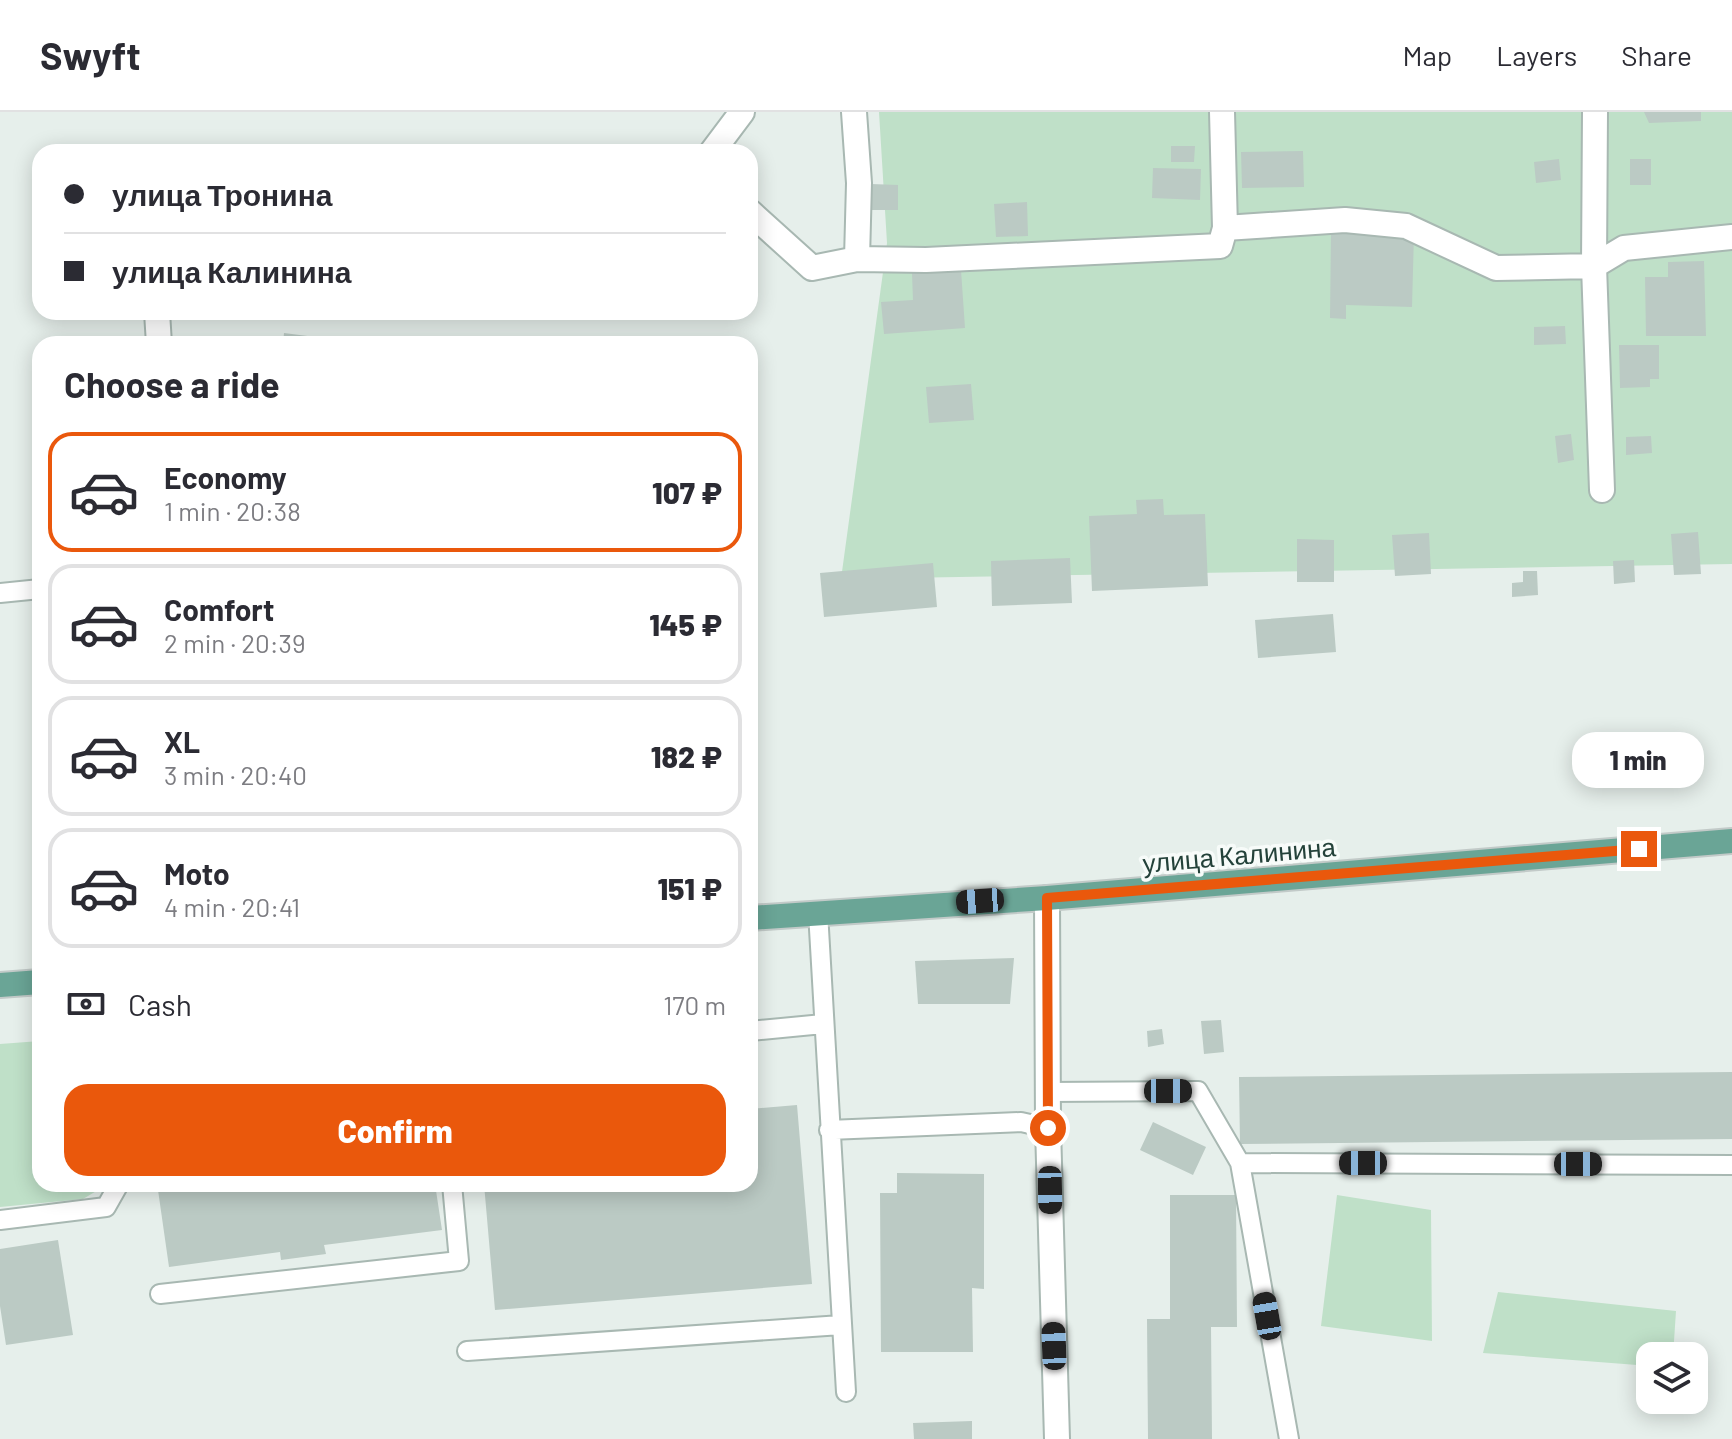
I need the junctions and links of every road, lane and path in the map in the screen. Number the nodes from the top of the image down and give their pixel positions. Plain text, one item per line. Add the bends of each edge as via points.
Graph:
1 (742, 112) edge
2 (854, 112) edge
3 (1222, 112) edge
4 (1595, 112) edge
5 (720, 144) edge
6 (758, 219) edge
7 (1225, 228) junction
8 (1732, 237) edge
9 (857, 259) junction
10 (1594, 266) junction
11 (1602, 490) dead end
12 (32, 590) edge
13 (0, 593) edge
14 (1732, 841) edge
15 (1047, 898) junction
16 (818, 912) junction
17 (758, 917) edge
18 (32, 983) edge
19 (0, 985) edge
20 (823, 1024) junction
21 (758, 1030) edge
22 (1048, 1092) junction
23 (1048, 1128) junction
24 (829, 1130) junction
25 (1240, 1163) junction
26 (1732, 1165) edge
27 (114, 1192) edge
28 (453, 1192) edge
29 (0, 1220) edge
30 (160, 1294) dead end
31 (841, 1325) junction
32 (467, 1351) dead end
33 (846, 1392) dead end
34 (1057, 1439) edge
35 (1289, 1439) edge

1 - 5 street
2 - 9 street
3 - 7 street
4 - 10 street
6 - 9 street via 812,268
7 - 9 street via 1220,246
7 - 10 street via 1345,220 1406,226 1496,268
8 - 10 street via 1624,248
10 - 11 street
12 - 13 lane
14 - 15 main road, улица Калинина
15 - 16 main road, улица Калинина
15 - 22 street
16 - 17 main road, улица Калинина
16 - 20 lane
18 - 19 main road
20 - 21 lane
20 - 24 lane
22 - 23 street
22 - 25 lane via 1198,1091
23 - 24 lane via 1021,1122
23 - 34 street
24 - 31 lane
25 - 26 lane
25 - 35 lane
27 - 29 lane via 106,1207
28 - 30 lane via 459,1261
31 - 32 lane
31 - 33 lane

